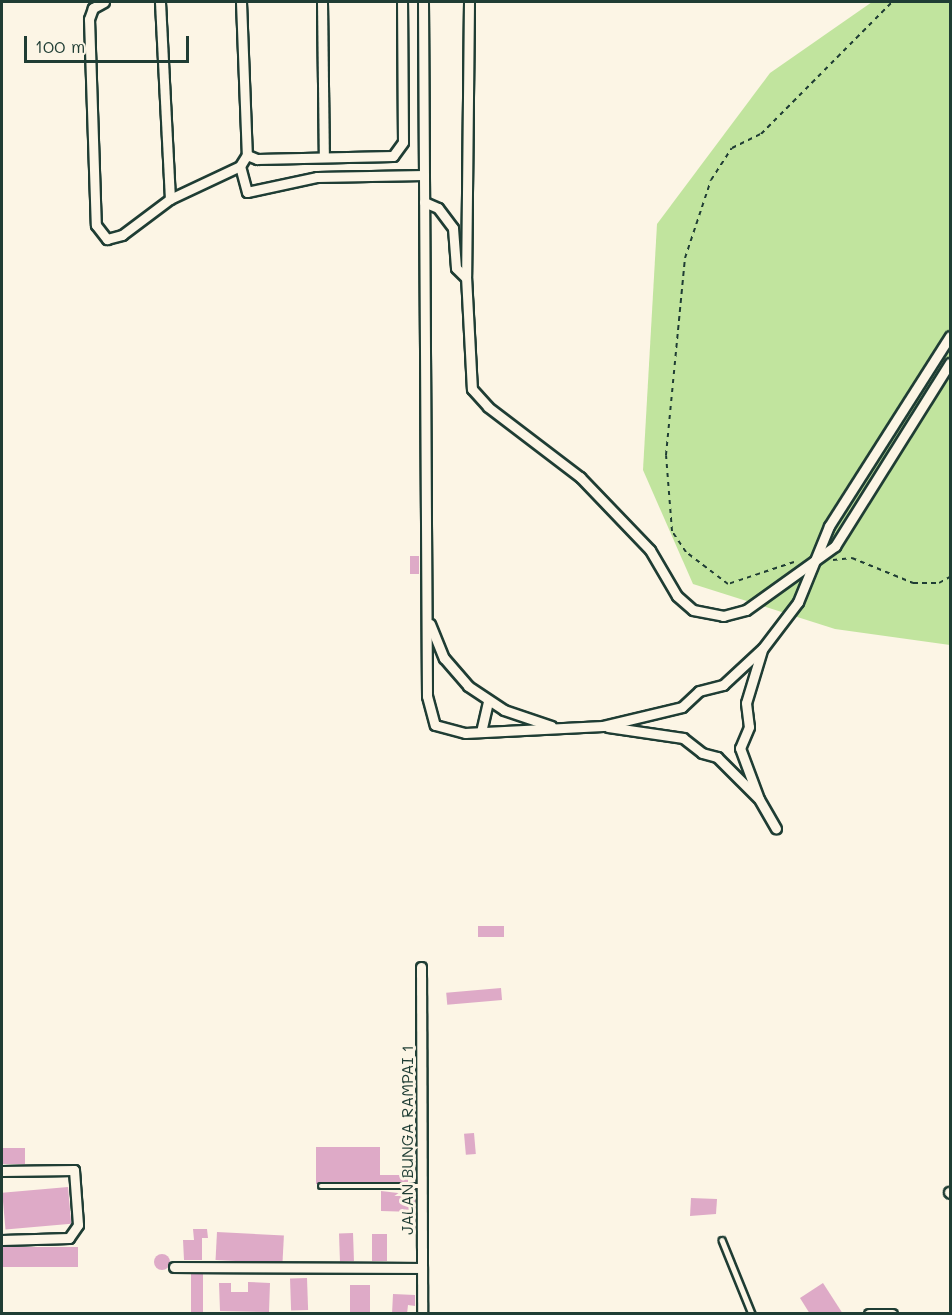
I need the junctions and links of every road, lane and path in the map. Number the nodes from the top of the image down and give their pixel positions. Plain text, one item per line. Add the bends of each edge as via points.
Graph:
1 (104, 2) edge
2 (160, 2) edge
3 (241, 2) edge
4 (322, 2) edge
5 (402, 2) edge
6 (423, 2) edge
7 (469, 2) edge
8 (892, 2) edge
9 (247, 154) junction
10 (324, 155) junction
11 (240, 165) junction
12 (424, 175) junction
13 (170, 199) junction
14 (424, 202) junction
15 (466, 278) junction
16 (951, 336) edge
17 (951, 363) edge
18 (798, 562) dead end
19 (816, 562) junction
20 (951, 577) edge
21 (428, 620) junction
22 (763, 648) junction
23 (488, 701) junction
24 (603, 726) junction
25 (561, 729) junction
26 (481, 732) junction
27 (759, 799) junction
28 (776, 829) dead end
29 (422, 967) dead end
30 (2, 1171) edge
31 (422, 1185) junction
32 (321, 1186) dead end
33 (2, 1240) edge
34 (723, 1240) dead end
35 (174, 1267) dead end
36 (422, 1268) junction
37 (422, 1314) edge
38 (752, 1314) edge
39 (869, 1314) edge
40 (892, 1314) edge

1 - 13 street via 93,8 88,19 96,225 107,239 122,235
2 - 13 street
3 - 9 street
4 - 10 street
5 - 10 street via 403,142 393,156
6 - 12 street
7 - 15 street
8 - 18 path via 761,134 732,148 711,180 685,258 666,455 672,531 687,552 728,584
9 - 10 street via 258,159
9 - 11 street
11 - 12 street via 247,192 317,177
11 - 13 street
12 - 14 street
14 - 15 street via 438,208 453,228 456,268
14 - 21 street
15 - 19 street via 472,389 488,407 580,477 650,550 677,596 693,610 723,616 746,610
16 - 19 street via 829,526
17 - 19 street via 850,525
19 - 20 path via 852,558 913,583 939,583
19 - 22 street via 798,602
21 - 23 street via 444,658
21 - 26 street via 427,696 435,725
22 - 24 street via 723,685 699,691 682,706
22 - 27 street via 746,703 749,728 740,748
23 - 25 street
23 - 26 street
24 - 25 street
24 - 27 street via 684,738 702,753 717,757
25 - 26 street
27 - 28 street
29 - 31 street, JALAN BUNGA RAMPAI 1
30 - 33 street via 74,1170 78,1225 69,1238
31 - 32 lane
31 - 36 street, JALAN BUNGA RAMPAI 1
34 - 38 lane
35 - 36 street
36 - 37 street, JALAN BUNGA RAMPAI 1
39 - 40 street

